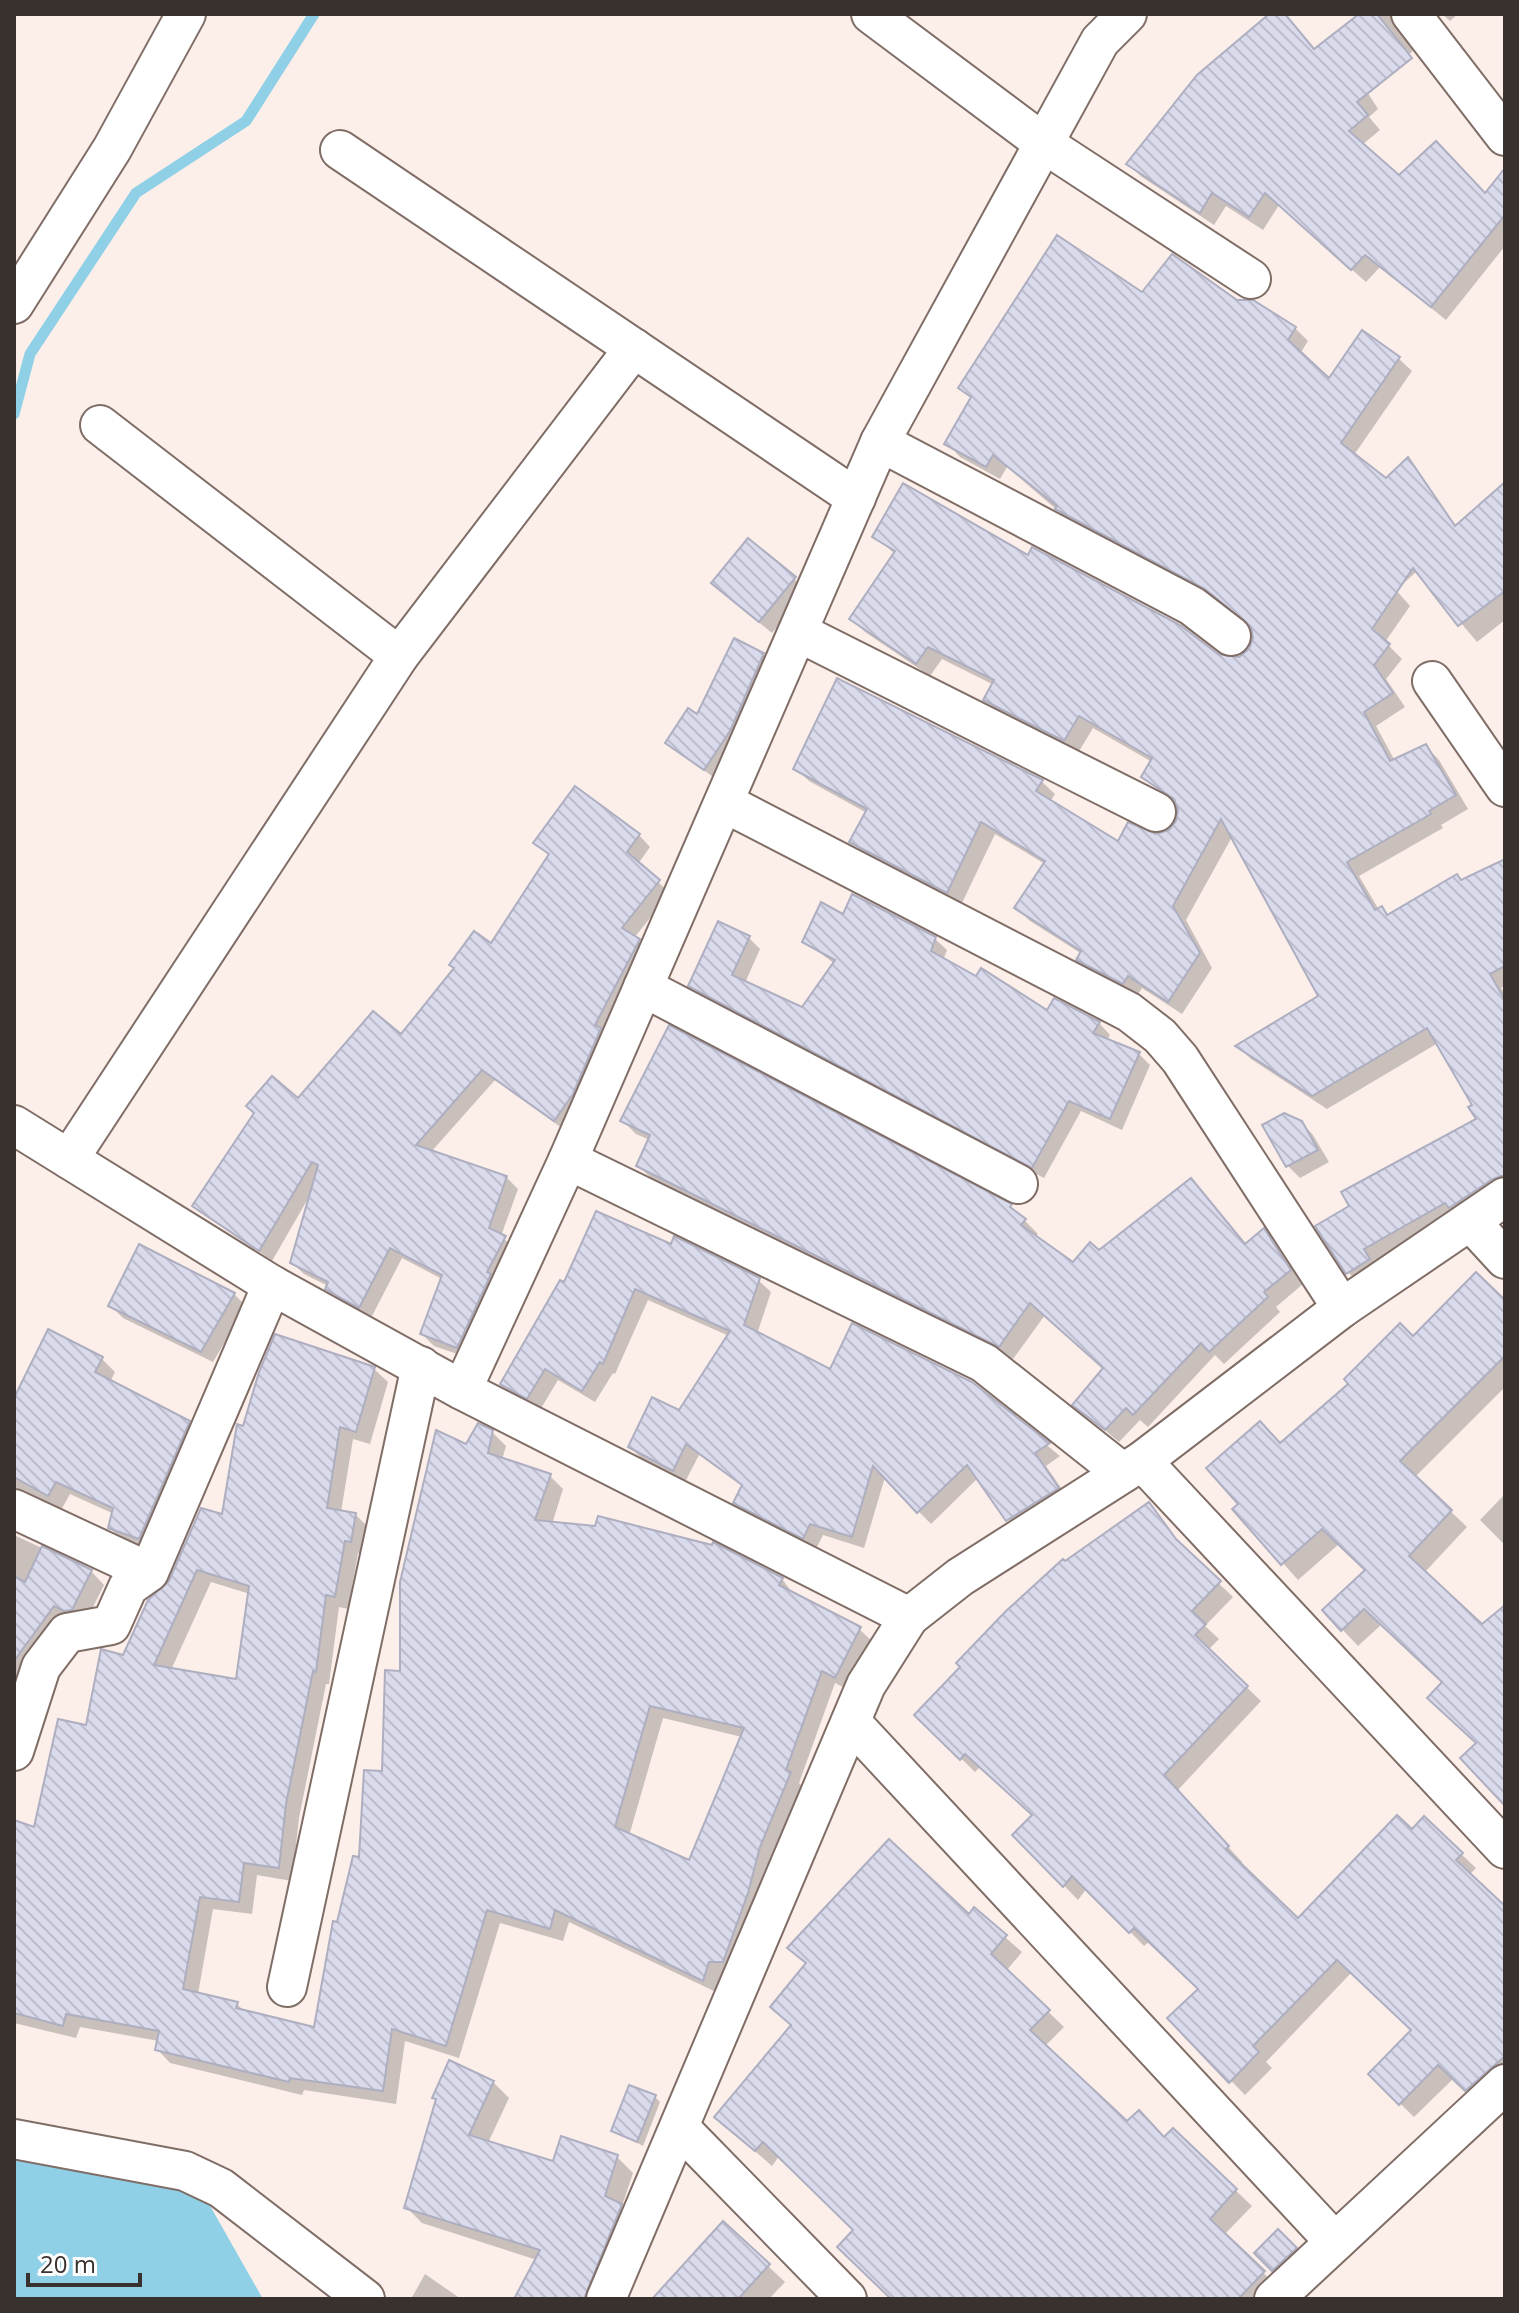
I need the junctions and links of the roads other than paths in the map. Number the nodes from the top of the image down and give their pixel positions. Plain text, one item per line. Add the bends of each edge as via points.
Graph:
1 (186, 14) edge
2 (871, 14) edge
3 (1127, 14) edge
4 (1411, 14) edge
5 (1505, 136) edge
6 (1046, 145) junction
7 (340, 150) dead end
8 (1251, 279) dead end
9 (14, 304) edge
10 (634, 348) junction
11 (100, 425) dead end
12 (880, 442) junction
13 (856, 498) junction
14 (798, 632) junction
15 (1231, 636) dead end
16 (399, 656) junction
17 (1432, 681) dead end
18 (1505, 787) edge
19 (725, 803) junction
20 (1156, 812) dead end
21 (643, 987) junction
22 (14, 1125) edge
23 (69, 1159) junction
24 (568, 1160) junction
25 (1018, 1184) dead end
26 (1505, 1197) edge
27 (1470, 1221) junction
28 (1505, 1259) edge
29 (272, 1285) junction
30 (1342, 1308) junction
31 (421, 1366) junction
32 (462, 1390) junction
33 (1132, 1467) junction
34 (14, 1509) edge
35 (149, 1572) junction
36 (909, 1617) junction
37 (851, 1722) junction
38 (14, 1751) edge
39 (1505, 1849) edge
40 (287, 1987) dead end
41 (1505, 2084) edge
42 (680, 2128) junction
43 (14, 2139) edge
44 (1335, 2242) junction
45 (365, 2299) edge
46 (606, 2299) edge
47 (847, 2299) edge
48 (1274, 2299) edge

1 - 9 street via 112,149
2 - 6 street
3 - 6 street via 1100,41
4 - 5 street
6 - 8 street
6 - 12 street
7 - 10 street
10 - 13 street
10 - 16 street
11 - 16 street
12 - 13 street
12 - 15 street via 1192,606
13 - 14 street
14 - 19 street
14 - 20 street
16 - 23 street
17 - 18 street
19 - 21 street
19 - 30 street via 1129,1012 1160,1036
21 - 24 street
21 - 25 street
22 - 23 street
23 - 29 street
24 - 32 street
24 - 33 street via 984,1363
26 - 27 street
27 - 28 street
27 - 30 street
29 - 31 street
29 - 35 street
30 - 33 street
31 - 32 street
31 - 40 street
32 - 36 street
33 - 36 street via 960,1577
33 - 39 street
34 - 35 street
35 - 38 street via 128,1587 111,1625 67,1633 41,1667
36 - 37 street via 866,1685
37 - 42 street
37 - 44 street
41 - 44 street
42 - 46 street
42 - 47 street
43 - 45 street via 185,2171 221,2188
44 - 48 street

